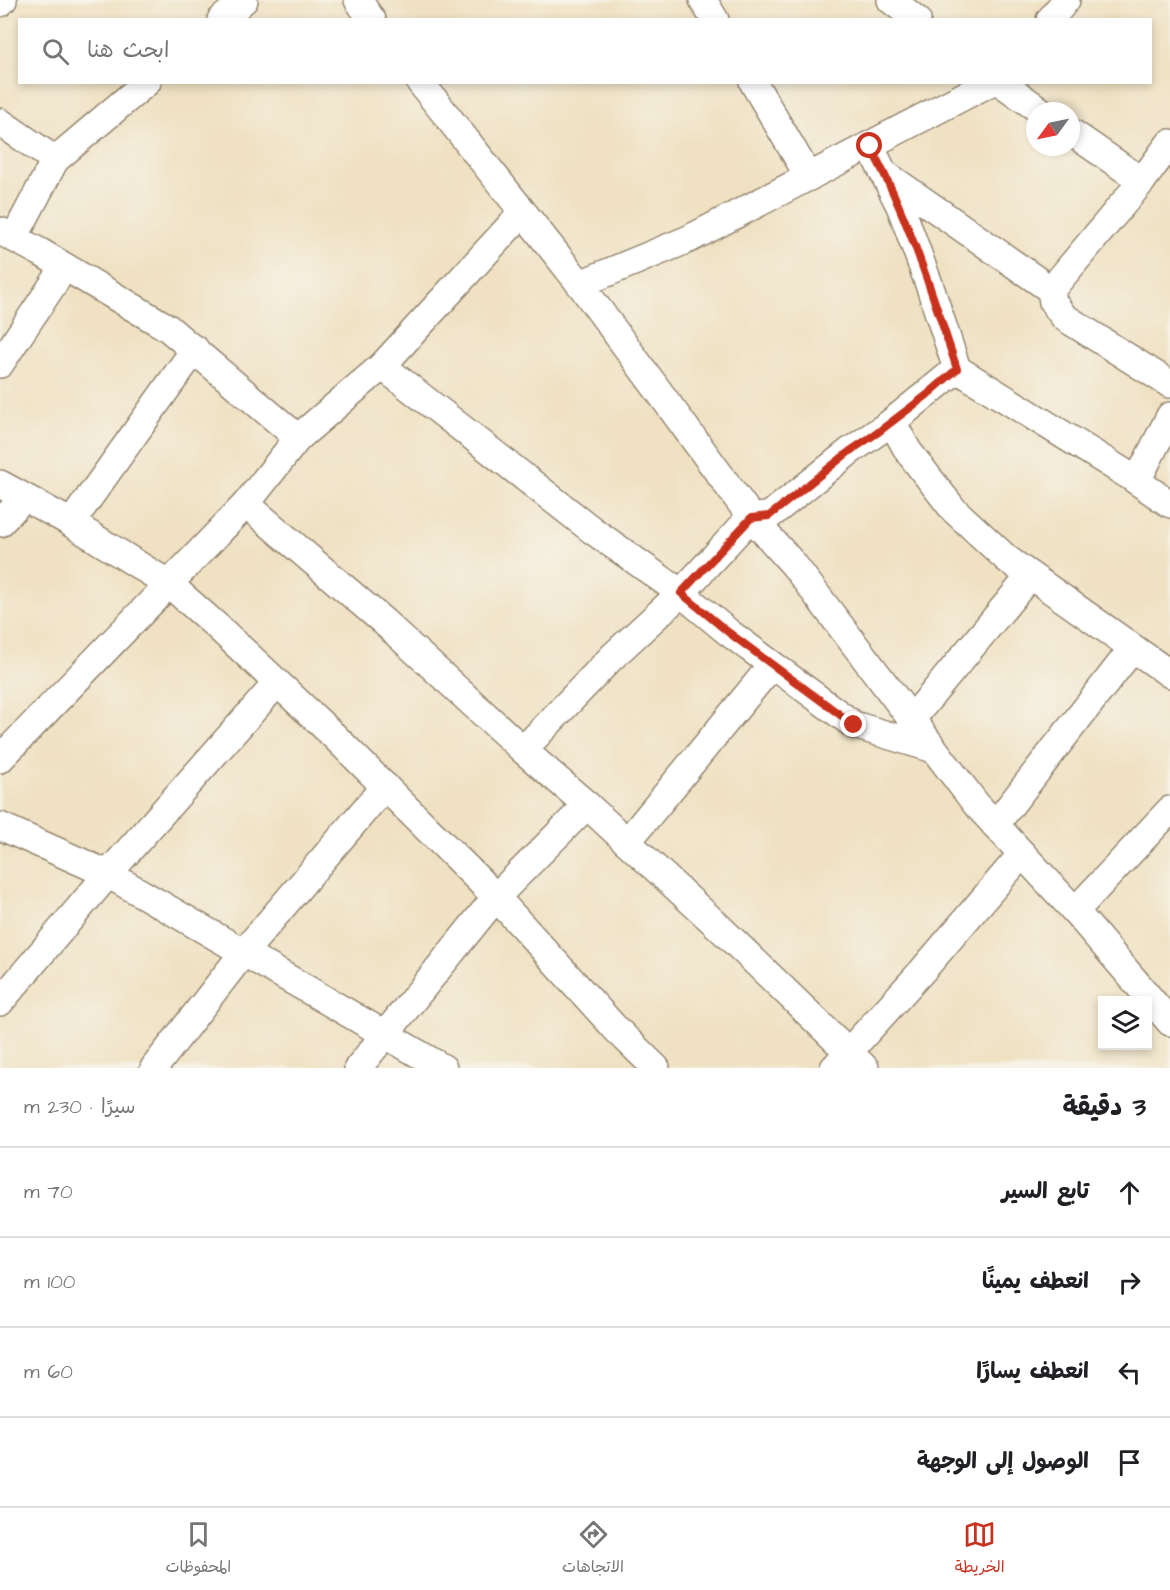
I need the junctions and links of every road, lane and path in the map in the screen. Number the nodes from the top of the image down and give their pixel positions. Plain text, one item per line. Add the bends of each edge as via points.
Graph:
1 (3, 0) edge
2 (244, 0) edge
3 (358, 0) edge
4 (703, 0) edge
5 (891, 0) edge
6 (1066, 0) edge
7 (0, 3) edge
8 (223, 18) edge
9 (371, 18) edge
10 (714, 18) edge
11 (914, 18) edge
12 (1052, 18) edge
13 (145, 84) edge
14 (422, 84) edge
15 (754, 84) edge
16 (987, 84) edge
17 (1003, 84) edge
18 (1028, 102) edge
19 (0, 122) edge
20 (1080, 138) edge
21 (1170, 143) edge
22 (870, 146) junction
23 (55, 160) junction
24 (885, 173) junction
25 (809, 177) junction
26 (1143, 181) junction
27 (522, 213) junction
28 (7, 235) edge
29 (64, 268) junction
30 (580, 285) junction
31 (1051, 290) junction
32 (195, 350) junction
33 (0, 363) edge
34 (382, 366) junction
35 (957, 369) junction
36 (1170, 384) edge
37 (1170, 416) edge
38 (892, 422) junction
39 (298, 438) junction
40 (1137, 481) junction
41 (0, 484) edge
42 (24, 498) junction
43 (246, 504) junction
44 (1170, 504) edge
45 (751, 518) junction
46 (0, 523) edge
47 (71, 523) junction
48 (1030, 576) junction
49 (169, 584) junction
50 (681, 593) junction
51 (1133, 648) junction
52 (772, 666) junction
53 (1170, 674) edge
54 (277, 683) junction
55 (911, 720) junction
56 (523, 750) junction
57 (934, 750) junction
58 (0, 759) edge
59 (385, 786) junction
60 (587, 805) junction
61 (1170, 810) edge
62 (0, 825) edge
63 (995, 825) junction
64 (627, 842) junction
65 (1022, 854) junction
66 (108, 874) junction
67 (496, 897) junction
68 (1076, 911) junction
69 (244, 952) junction
70 (0, 1002) edge
71 (1170, 1022) edge
72 (385, 1035) junction
73 (849, 1063) edge
74 (154, 1068) edge
75 (358, 1068) edge
76 (443, 1068) edge
77 (656, 1068) edge

1 - 7 street
2 - 8 street
3 - 9 street
4 - 10 street
5 - 11 street
6 - 12 street
13 - 23 street
14 - 27 street
15 - 25 street
16 - 22 street
17 - 18 street
19 - 23 street
20 - 26 street
21 - 26 street
22 - 24 street
22 - 25 street
23 - 28 street
24 - 31 street
24 - 35 street via 930,286
25 - 30 street via 689,239
26 - 31 street
27 - 30 street
27 - 34 street
28 - 29 street
29 - 32 street via 168,327
29 - 33 street
30 - 45 street
31 - 36 street via 1053,302 1064,317
32 - 39 street
32 - 47 street
34 - 39 street
34 - 50 street via 592,530
35 - 38 street
35 - 40 street
37 - 40 street
38 - 45 street via 769,516
38 - 48 street via 908,451 953,509
39 - 43 street
40 - 44 street
41 - 42 street
42 - 46 street
42 - 47 street
43 - 49 street
43 - 56 street via 384,622
45 - 50 street
45 - 55 street via 794,565
47 - 49 street
48 - 51 street
48 - 55 street
49 - 54 street
49 - 58 street
50 - 52 street
50 - 56 street via 612,657
51 - 53 street
51 - 63 street
52 - 57 street via 854,725
52 - 64 street
54 - 59 street
54 - 66 street
55 - 57 street
56 - 60 street
57 - 63 street
59 - 67 street
59 - 69 street
60 - 64 street
60 - 67 street
61 - 68 street
62 - 66 street
63 - 65 street
64 - 73 street via 719,927
65 - 68 street
65 - 73 street
66 - 69 street
66 - 70 street
67 - 72 street
67 - 77 street
68 - 71 street
69 - 72 street
69 - 74 street
72 - 75 street
72 - 76 street

